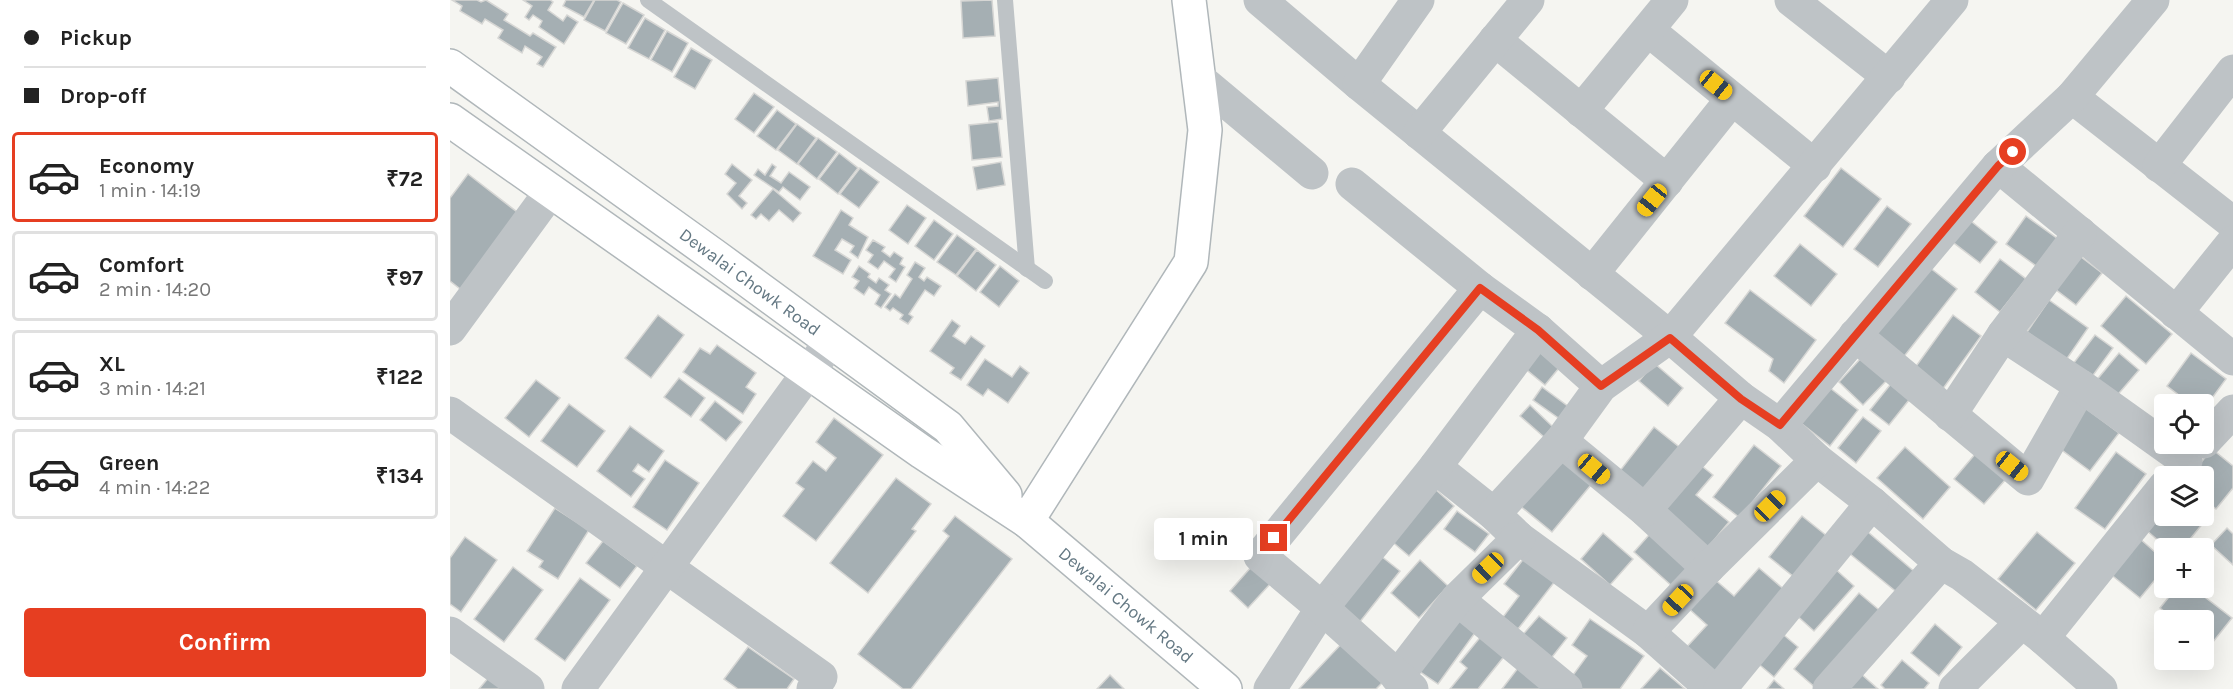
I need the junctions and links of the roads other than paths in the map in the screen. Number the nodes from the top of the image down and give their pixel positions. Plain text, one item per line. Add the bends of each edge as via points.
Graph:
1 (648, 0) edge
2 (1005, 0) edge
3 (1189, 0) edge
4 (1260, 0) edge
5 (1418, 0) edge
6 (1528, 0) edge
7 (1672, 0) edge
8 (1952, 0) edge
9 (2153, 0) edge
10 (1801, 3) edge
11 (1648, 30) junction
12 (1495, 40) junction
13 (450, 66) edge
14 (1889, 77) junction
15 (1198, 78) junction
16 (1359, 84) junction
17 (2228, 87) edge
18 (2072, 97) junction
19 (1732, 99) junction
20 (1581, 111) junction
21 (450, 120) edge
22 (1419, 133) junction
23 (1815, 166) junction
24 (1998, 166) junction
25 (2159, 166) junction
26 (1312, 173) dead end
27 (1667, 181) junction
28 (1352, 184) dead end
29 (551, 191) junction
30 (2233, 224) edge
31 (2080, 233) junction
32 (2233, 242) edge
33 (1027, 269) junction
34 (1592, 274) junction
35 (1044, 281) dead end
36 (1480, 288) junction
37 (2176, 313) junction
38 (450, 329) edge
39 (1538, 330) junction
40 (2003, 334) junction
41 (1855, 335) junction
42 (1670, 338) junction
43 (831, 341) junction
44 (2233, 359) edge
45 (808, 372) junction
46 (1601, 386) junction
47 (2081, 386) junction
48 (1741, 399) junction
49 (2233, 411) edge
50 (450, 412) edge
51 (1950, 415) junction
52 (1780, 425) junction
53 (1561, 441) junction
54 (2191, 456) edge
55 (1817, 460) junction
56 (1435, 467) junction
57 (2154, 498) edge
58 (1872, 503) junction
59 (1645, 510) junction
60 (1494, 514) junction
61 (1027, 521) junction
62 (1519, 538) junction
63 (1941, 563) junction
64 (667, 567) junction
65 (1708, 568) junction
66 (1457, 599) junction
67 (1322, 608) junction
68 (2032, 631) junction
69 (1648, 632) junction
70 (450, 633) edge
71 (1404, 683) edge
72 (528, 689) edge
73 (578, 689) edge
74 (813, 689) edge
75 (1225, 689) edge
76 (1270, 689) edge
77 (1566, 689) edge
78 (1712, 689) edge
79 (1720, 689) edge
80 (1829, 689) edge
81 (1955, 689) edge
82 (2101, 689) edge

1 - 33 lane
2 - 33 lane
3 - 15 main road
4 - 16 street
5 - 16 street
6 - 12 street
7 - 11 street
8 - 14 street
9 - 18 street
10 - 14 street
11 - 19 street
11 - 20 street
12 - 20 street
12 - 22 street
13 - 43 main road, Dewalai Chowk Road
14 - 23 street
15 - 26 street
15 - 61 main road via 1205,130 1191,262
16 - 22 street
17 - 25 street
18 - 24 street
18 - 25 street
19 - 23 street
19 - 27 street
20 - 27 street
21 - 29 main road, Dewalai Chowk Road
22 - 34 street
23 - 42 street
24 - 31 street
24 - 41 street
25 - 30 street
27 - 34 street
28 - 36 street
29 - 38 street
29 - 45 main road, Dewalai Chowk Road
31 - 37 street
31 - 40 street
32 - 37 street
33 - 35 lane
34 - 42 street
36 - 39 street
36 - 67 street via 1260,556
37 - 44 street
39 - 46 street
39 - 56 street
40 - 47 street
40 - 51 street
41 - 51 street
41 - 52 street
42 - 46 street
42 - 48 street
43 - 45 street
43 - 61 main road, Dewalai Chowk Road via 948,427
45 - 61 main road, Dewalai Chowk Road
45 - 64 street
46 - 53 street
47 - 51 street via 2028,479
47 - 54 street
48 - 52 street
48 - 59 street
49 - 54 street
50 - 64 street
52 - 55 street
53 - 59 street
53 - 60 street
55 - 58 street
55 - 65 street
56 - 60 street
56 - 67 street
57 - 68 street
58 - 63 street
58 - 79 street
59 - 65 street
60 - 62 street
61 - 75 main road, Dewalai Chowk Road
62 - 66 street
62 - 69 street
63 - 68 street
63 - 80 street
64 - 73 street
64 - 74 street via 821,677
65 - 69 street
66 - 71 street
66 - 77 street
67 - 71 street
67 - 76 street
68 - 81 street
68 - 82 street
69 - 78 street
70 - 72 street

